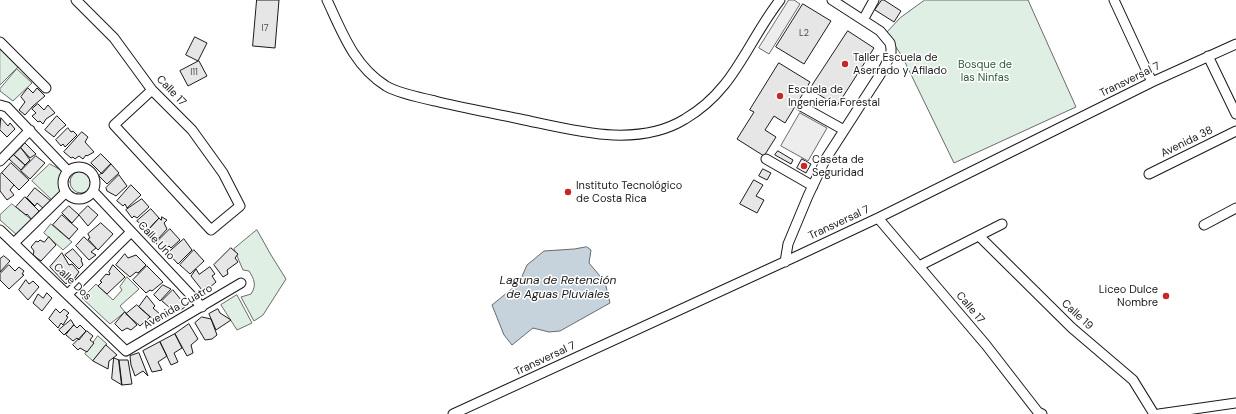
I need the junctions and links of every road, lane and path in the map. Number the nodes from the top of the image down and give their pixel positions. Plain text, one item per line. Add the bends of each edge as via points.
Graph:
1 (76, 0) edge
2 (327, 0) edge
3 (780, 0) edge
4 (832, 0) edge
5 (874, 0) edge
6 (1114, 0) edge
7 (863, 20) junction
8 (0, 42) edge
9 (1234, 44) edge
10 (1208, 56) junction
11 (1152, 82) junction
12 (46, 88) dead end
13 (152, 90) junction
14 (0, 105) edge
15 (801, 106) dead end
16 (1236, 114) edge
17 (30, 130) junction
18 (844, 130) junction
19 (1236, 131) edge
20 (766, 159) dead end
21 (0, 161) edge
22 (68, 171) junction
23 (1149, 174) dead end
24 (813, 186) junction
25 (93, 191) junction
26 (66, 193) junction
27 (1236, 208) edge
28 (878, 218) junction
29 (1002, 224) dead end
30 (1204, 225) dead end
31 (0, 230) edge
32 (131, 232) junction
33 (979, 236) junction
34 (14, 243) junction
35 (785, 262) junction
36 (919, 266) junction
37 (241, 283) dead end
38 (68, 294) junction
39 (202, 307) junction
40 (126, 350) joint
41 (1236, 403) edge
42 (453, 414) edge
43 (1042, 414) edge
44 (1154, 414) edge
45 (1160, 414) edge

1 - 13 street, Calle 17 via 114,38
2 - 3 street via 356,58 367,71 387,86 416,97 470,109 612,135 642,134 664,129 704,107 720,92
4 - 7 street
5 - 7 street
6 - 11 street
7 - 18 street via 887,39 891,48 890,54 883,70
8 - 12 street
9 - 10 street, Transversal 7
10 - 11 street, Transversal 7
10 - 16 street
11 - 28 street, Transversal 7
13 - 13 street, Calle 17 via 192,130 223,173 240,206 211,230 114,125
14 - 17 street via 7,107
15 - 18 street
17 - 21 street
17 - 22 street
18 - 24 street via 825,160
19 - 23 street, Avenida 38
20 - 24 street
22 - 25 street via 78,166 87,169 94,176
22 - 26 street via 62,183
24 - 35 street via 788,244
25 - 26 street via 89,196 76,200
25 - 32 street, Calle Uno
26 - 34 street
27 - 30 street
28 - 35 street, Transversal 7
28 - 36 street, Calle 17
29 - 33 street
31 - 34 street, Calle Dos
32 - 38 street
32 - 39 street, Calle Uno
33 - 36 street
33 - 44 street, Calle 19 via 1072,328 1133,380
34 - 38 street, Calle Dos
35 - 42 street, Transversal 7
36 - 43 street, Calle 17
37 - 39 street, Avenida Cuatro
38 - 40 street, Calle Dos
39 - 40 street, Avenida Cuatro
41 - 45 street

